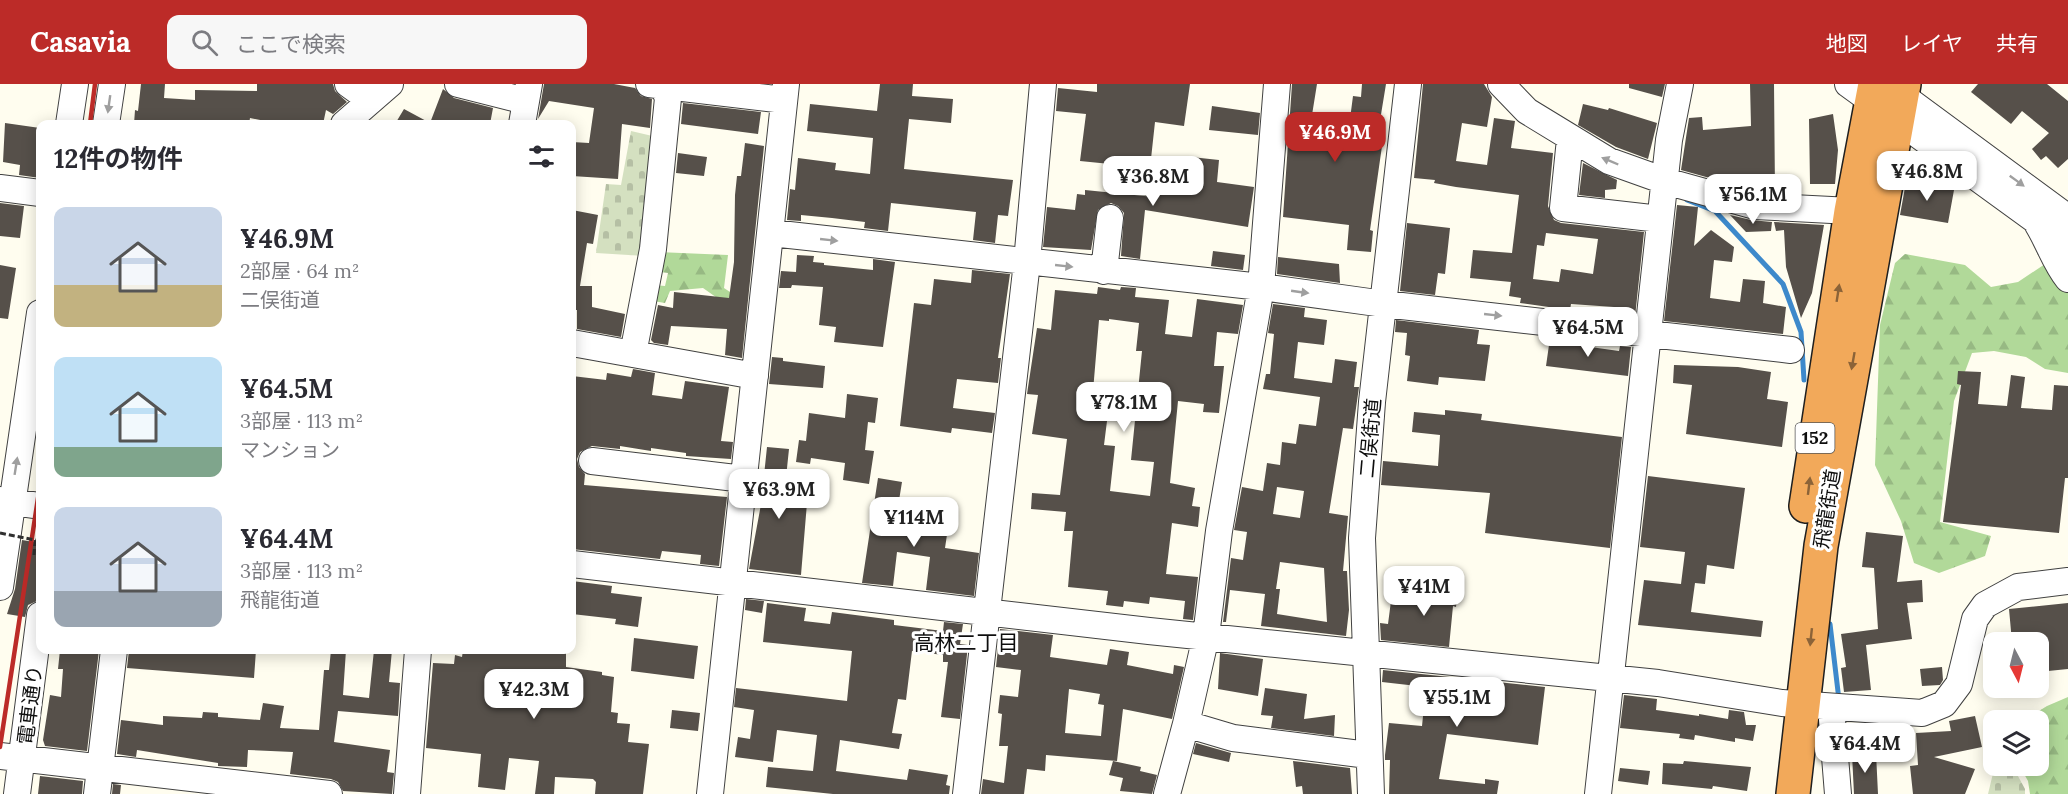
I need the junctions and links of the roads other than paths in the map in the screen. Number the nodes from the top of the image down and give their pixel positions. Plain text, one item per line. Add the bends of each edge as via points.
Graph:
1 (75, 84) edge
2 (112, 84) edge
3 (348, 84) edge
4 (458, 84) edge
5 (1043, 84) edge
6 (1277, 84) edge
7 (1408, 84) edge
8 (1501, 84) edge
9 (1680, 84) edge
10 (658, 85) edge
11 (380, 92) edge
12 (785, 92) edge
13 (1883, 93) edge
14 (526, 103) edge
15 (70, 120) edge
16 (107, 120) edge
17 (348, 120) edge
18 (1568, 146) junction
19 (0, 188) edge
20 (36, 192) edge
21 (1663, 197) junction
22 (1851, 211) junction
23 (1110, 218) dead end
24 (2068, 218) edge
25 (2034, 219) junction
26 (771, 233) junction
27 (2068, 244) edge
28 (1027, 262) junction
29 (1104, 271) junction
30 (2068, 279) edge
31 (1261, 287) junction
32 (1384, 304) junction
33 (1647, 332) junction
34 (36, 334) edge
35 (576, 344) edge
36 (1791, 350) dead end
37 (633, 354) junction
38 (755, 376) junction
39 (592, 461) dead end
40 (744, 478) junction
41 (5, 501) edge
42 (36, 505) edge
43 (576, 565) edge
44 (2068, 581) edge
45 (731, 584) junction
46 (0, 586) edge
47 (988, 612) junction
48 (36, 635) edge
49 (1206, 636) junction
50 (1364, 651) junction
51 (114, 654) edge
52 (418, 654) edge
53 (1611, 678) junction
54 (1819, 706) junction
55 (1185, 724) junction
56 (1368, 755) junction
57 (11, 757) edge
58 (100, 768) junction
59 (17, 794) edge
60 (97, 794) edge
61 (328, 794) edge
62 (407, 794) edge
63 (710, 794) edge
64 (966, 794) edge
65 (1167, 794) edge
66 (1371, 794) edge
67 (1598, 794) edge
68 (1771, 794) edge
69 (1793, 794) edge
70 (1838, 794) edge

1 - 15 street
2 -> 16 street
3 - 11 street
4 - 14 street
5 - 28 street
6 - 31 street
7 - 32 street, 二俣街道
8 - 18 street
9 - 21 street
10 - 12 street
10 - 37 street via 668,98 653,249
11 - 17 street
12 - 26 street
13 - 22 highway, 飛龍街道 / 152
13 -> 24 street
13 - 25 street
13 -> 54 highway, 飛龍街道 / 152 via 1821,546
21 -> 18 street via 1609,161
18 - 21 street via 1563,208
19 - 20 street
21 - 22 street
21 - 33 street
54 -> 22 highway, 飛龍街道 / 152 via 1813,450
23 - 29 street
25 - 27 street
25 - 30 street via 2053,251 2056,264
26 -> 28 street
26 - 38 street
28 -> 29 street
28 - 47 street
29 - 31 street
31 -> 32 street
31 - 49 street via 1219,531
32 -> 33 street
32 - 50 street, 二俣街道 via 1362,537
33 - 36 street
33 - 53 street
41 -> 34 street
35 - 37 street
37 - 38 street
38 - 40 street
39 - 40 street
40 - 45 street
41 - 42 street
41 - 46 street
43 - 45 street
44 - 54 street via 2018,588 1985,605 1975,619 1959,684 1944,704 1922,714
45 - 47 street
45 - 63 street
47 - 49 street
47 - 64 street
48 - 57 street, 電車通り
49 - 50 street
49 - 55 street
50 - 53 street
50 - 56 street, 二俣街道
51 - 58 street
52 - 62 street
53 - 54 street
53 - 67 street
54 - 68 highway, 飛龍街道 / 152
54 - 69 highway, 飛龍街道 / 152
54 - 70 street
55 - 56 street via 1233,738
55 - 65 street
56 - 66 street, 二俣街道
57 - 58 street
57 - 59 street, 電車通り
58 - 60 street
58 - 61 street

